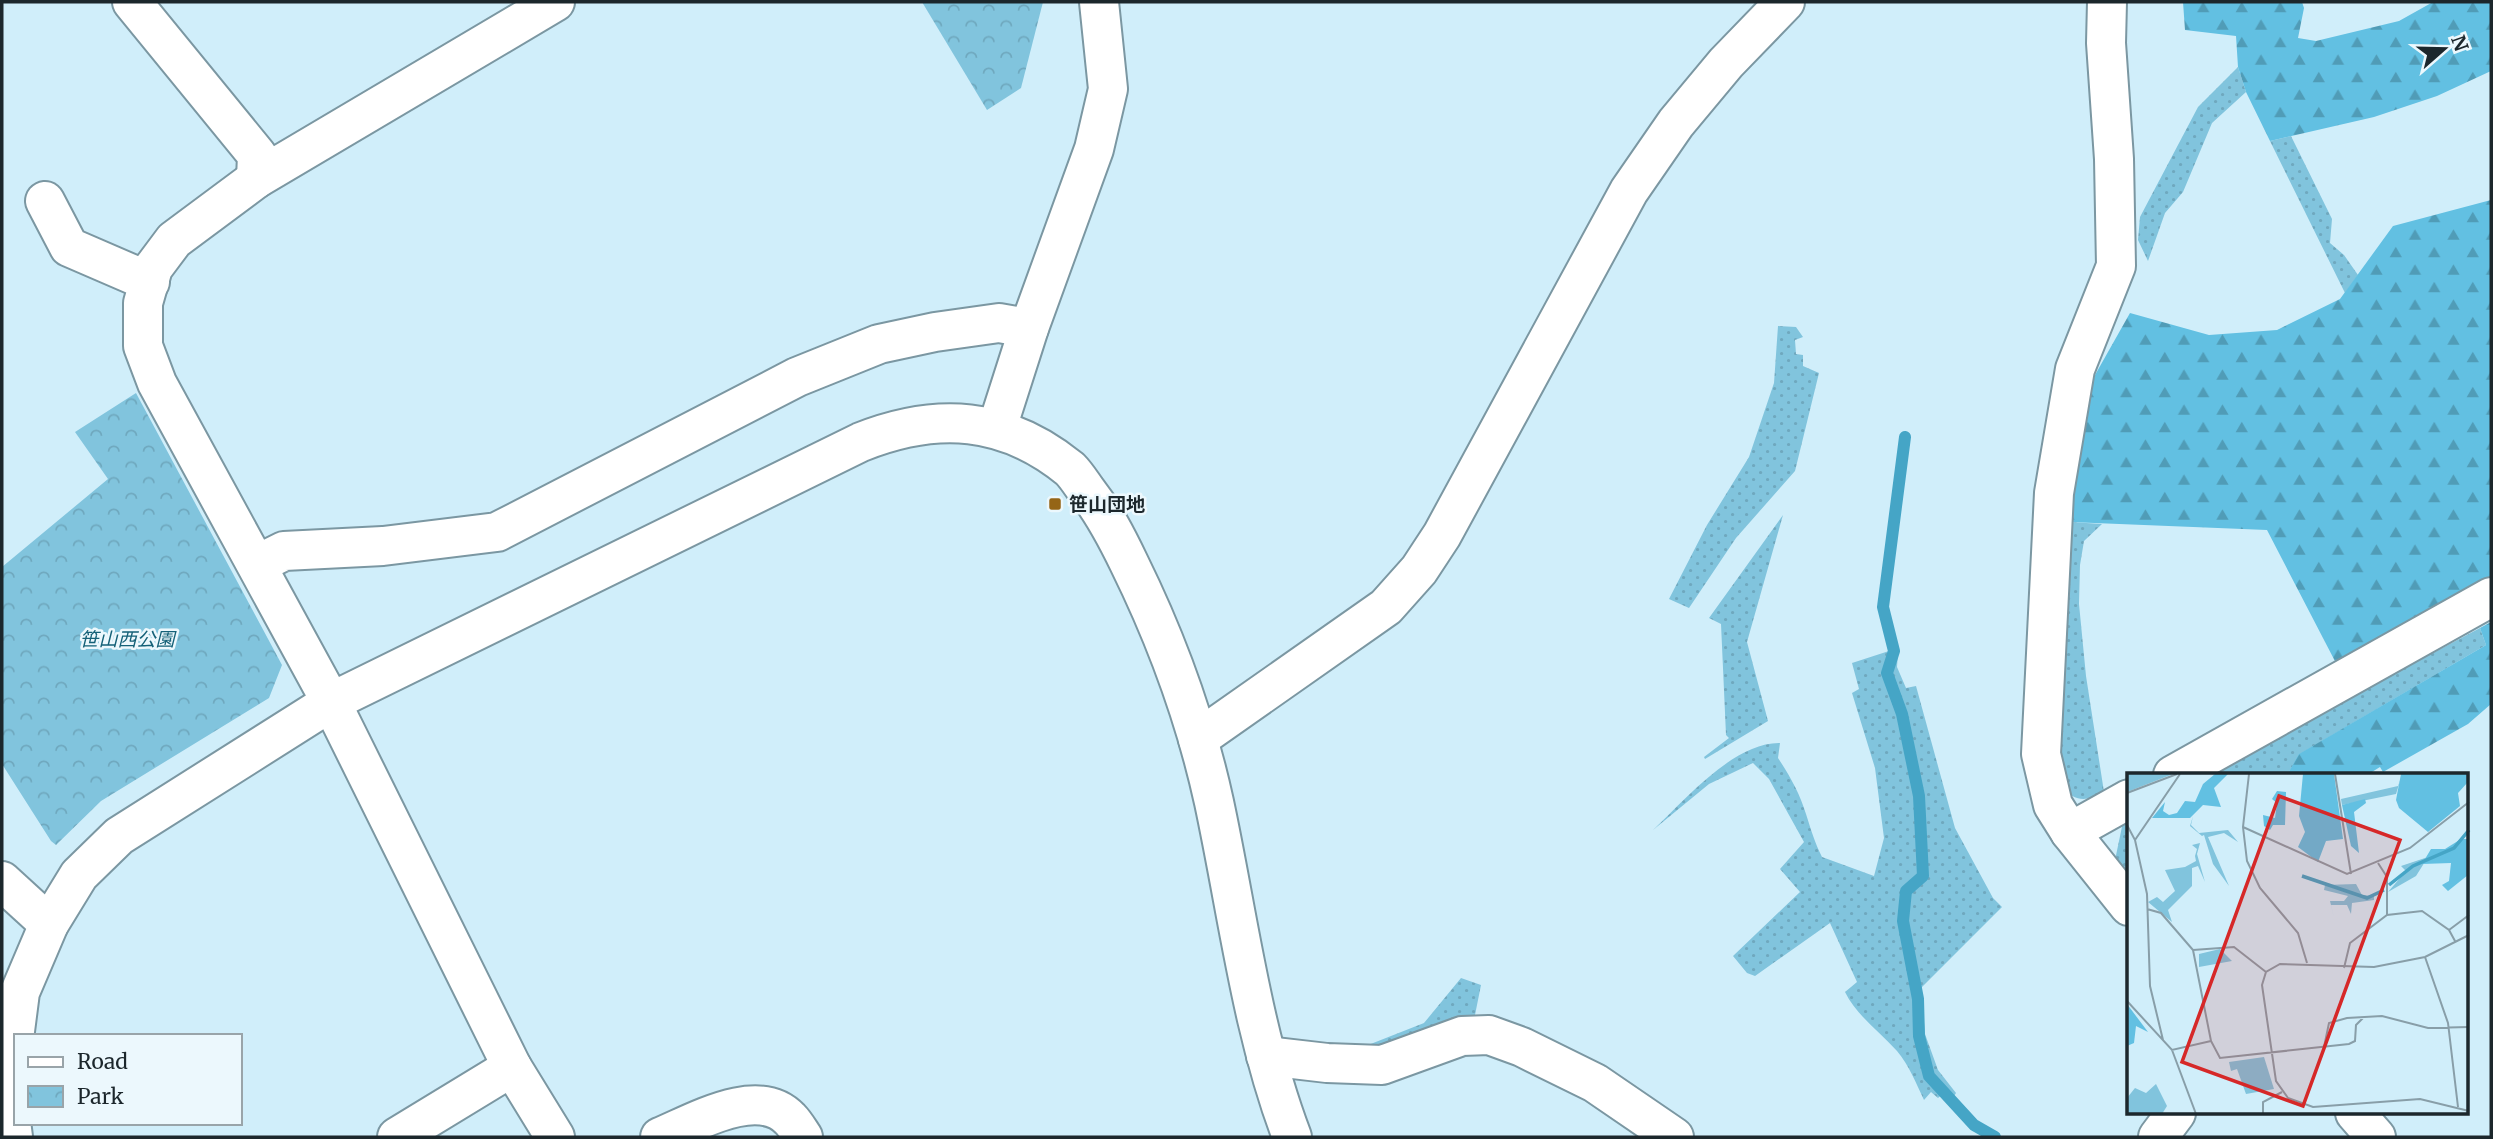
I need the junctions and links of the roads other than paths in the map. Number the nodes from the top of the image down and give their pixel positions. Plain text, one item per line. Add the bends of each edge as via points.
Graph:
1 (132, 2) edge
2 (555, 2) edge
3 (1099, 2) edge
4 (1785, 2) edge
5 (2107, 2) edge
6 (256, 179) junction
7 (45, 201) dead end
8 (150, 282) junction
9 (1029, 328) junction
10 (997, 428) junction
11 (258, 564) junction
12 (2491, 597) edge
13 (331, 702) junction
14 (1198, 738) junction
15 (2177, 773) edge
16 (2127, 800) edge
17 (2070, 832) junction
18 (2, 881) edge
19 (2127, 903) edge
20 (50, 924) junction
21 (9, 1015) edge
22 (1266, 1056) junction
23 (512, 1067) junction
24 (2175, 1114) edge
25 (2356, 1114) edge
26 (557, 1136) edge
27 (13, 1137) edge
28 (397, 1137) edge
29 (660, 1137) edge
30 (803, 1137) edge
31 (1292, 1137) edge
32 (1674, 1137) edge
33 (2158, 1137) edge
34 (2376, 1137) edge

1 - 6 street via 257,155
2 - 6 street
3 - 9 street via 1108,89 1094,149
4 - 14 street via 1676,123 1629,191 1442,536 1419,570 1386,607
5 - 17 street via 2116,266 2075,369 2054,493 2041,754 2053,805
6 - 8 street via 174,240 153,268
7 - 8 street via 69,247
8 - 11 street via 143,303 144,346 157,383
9 - 10 street
9 - 11 street via 999,323 879,344 797,377 497,532 383,546 284,551
10 - 13 street via 944,422 913,425 861,442
10 - 14 street via 1034,444 1072,471 1108,519 1174,667
11 - 13 street
12 - 15 street
13 - 20 street via 119,836 79,875
13 - 23 street
14 - 22 street
16 - 17 street
17 - 19 street
18 - 20 street
20 - 21 street
21 - 27 street
22 - 31 street
22 - 32 street via 1382,1065 1462,1036 1489,1035 1595,1083
23 - 26 street
23 - 28 street
24 - 33 street
25 - 34 street
29 - 30 street via 743,1105 766,1105 789,1117

